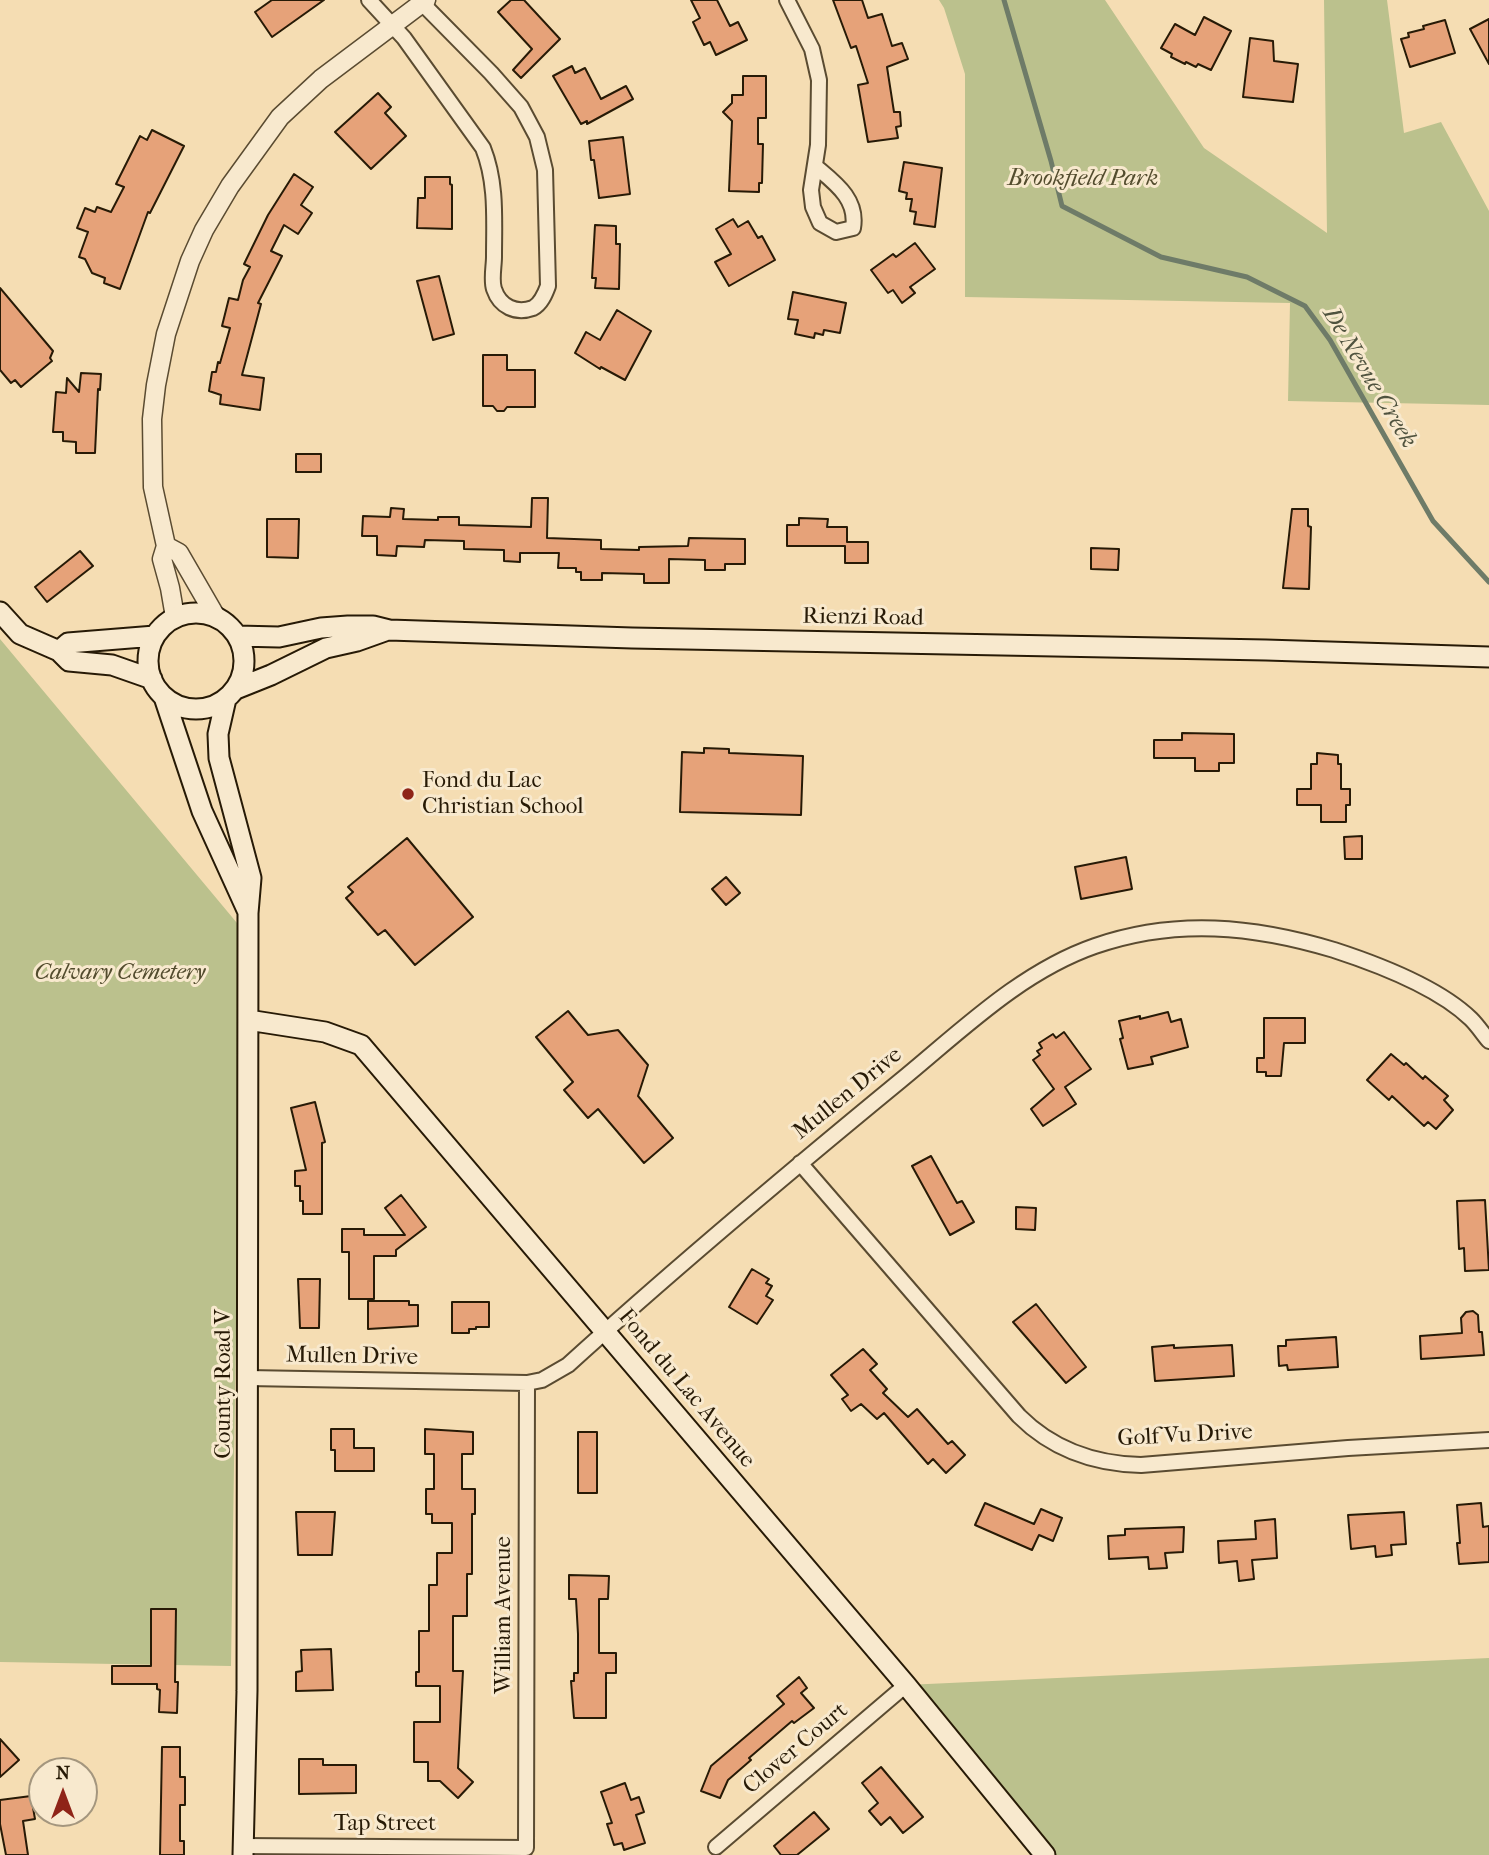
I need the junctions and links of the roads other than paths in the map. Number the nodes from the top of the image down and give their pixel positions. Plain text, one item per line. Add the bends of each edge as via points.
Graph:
1 (369, 0) edge
2 (787, 0) edge
3 (422, 1) edge
4 (391, 25) junction
5 (815, 166) dead end
6 (166, 546) junction
7 (0, 612) edge
8 (175, 617) junction
9 (216, 617) junction
10 (389, 630) junction
11 (155, 636) junction
12 (237, 636) junction
13 (59, 650) junction
14 (1489, 657) edge
15 (152, 679) junction
16 (231, 694) junction
17 (164, 697) junction
18 (248, 913) junction
19 (248, 1020) junction
20 (1489, 1041) edge
21 (800, 1163) junction
22 (605, 1331) junction
23 (248, 1378) junction
24 (527, 1383) junction
25 (1489, 1440) edge
26 (906, 1685) junction
27 (716, 1847) dead end
28 (526, 1848) joint
29 (243, 1851) edge
30 (1045, 1855) edge

1 - 4 street
2 - 5 street via 817,69
3 - 4 street
3 - 4 street via 521,107 537,137 545,170 548,286 536,307 519,312 503,305 494,288 493,190 483,148
4 - 6 street via 314,84 276,121 221,201 190,261 166,334 154,402 153,487
6 - 8 street via 162,559
6 - 9 street via 179,553
7 - 13 main road via 20,634
8 - 9 main road via 203,613
8 - 11 main road
9 - 12 main road
10 - 12 main road, Rienzi Road via 348,626 279,637
10 - 14 main road, Rienzi Road
10 - 16 main road via 326,648
11 - 13 main road via 68,643
11 - 15 main road via 148,661
12 - 16 main road via 244,662
13 - 15 main road via 69,661 112,665
15 - 17 main road
16 - 17 main road via 201,709
16 - 18 main road via 218,734 219,758 251,878
17 - 18 main road via 202,811
18 - 19 main road, County Road V
19 - 22 main road, Fond du Lac Avenue via 325,1032 361,1045
19 - 23 main road, County Road V
20 - 21 street, Mullen Drive via 1471,1019 1440,997 1388,971 1298,939 1240,928 1154,932 1096,945 1032,977
21 - 22 street, Mullen Drive
21 - 25 street, Golf Vu Drive via 1019,1416 1073,1452 1141,1465
22 - 24 street, Mullen Drive via 568,1365
22 - 26 main road, Fond du Lac Avenue
23 - 24 street, Mullen Drive
23 - 29 main road, County Road V
24 - 28 street, William Avenue
26 - 27 street, Clover Court
26 - 30 main road, Fond du Lac Avenue
28 - 29 street, Tap Street

